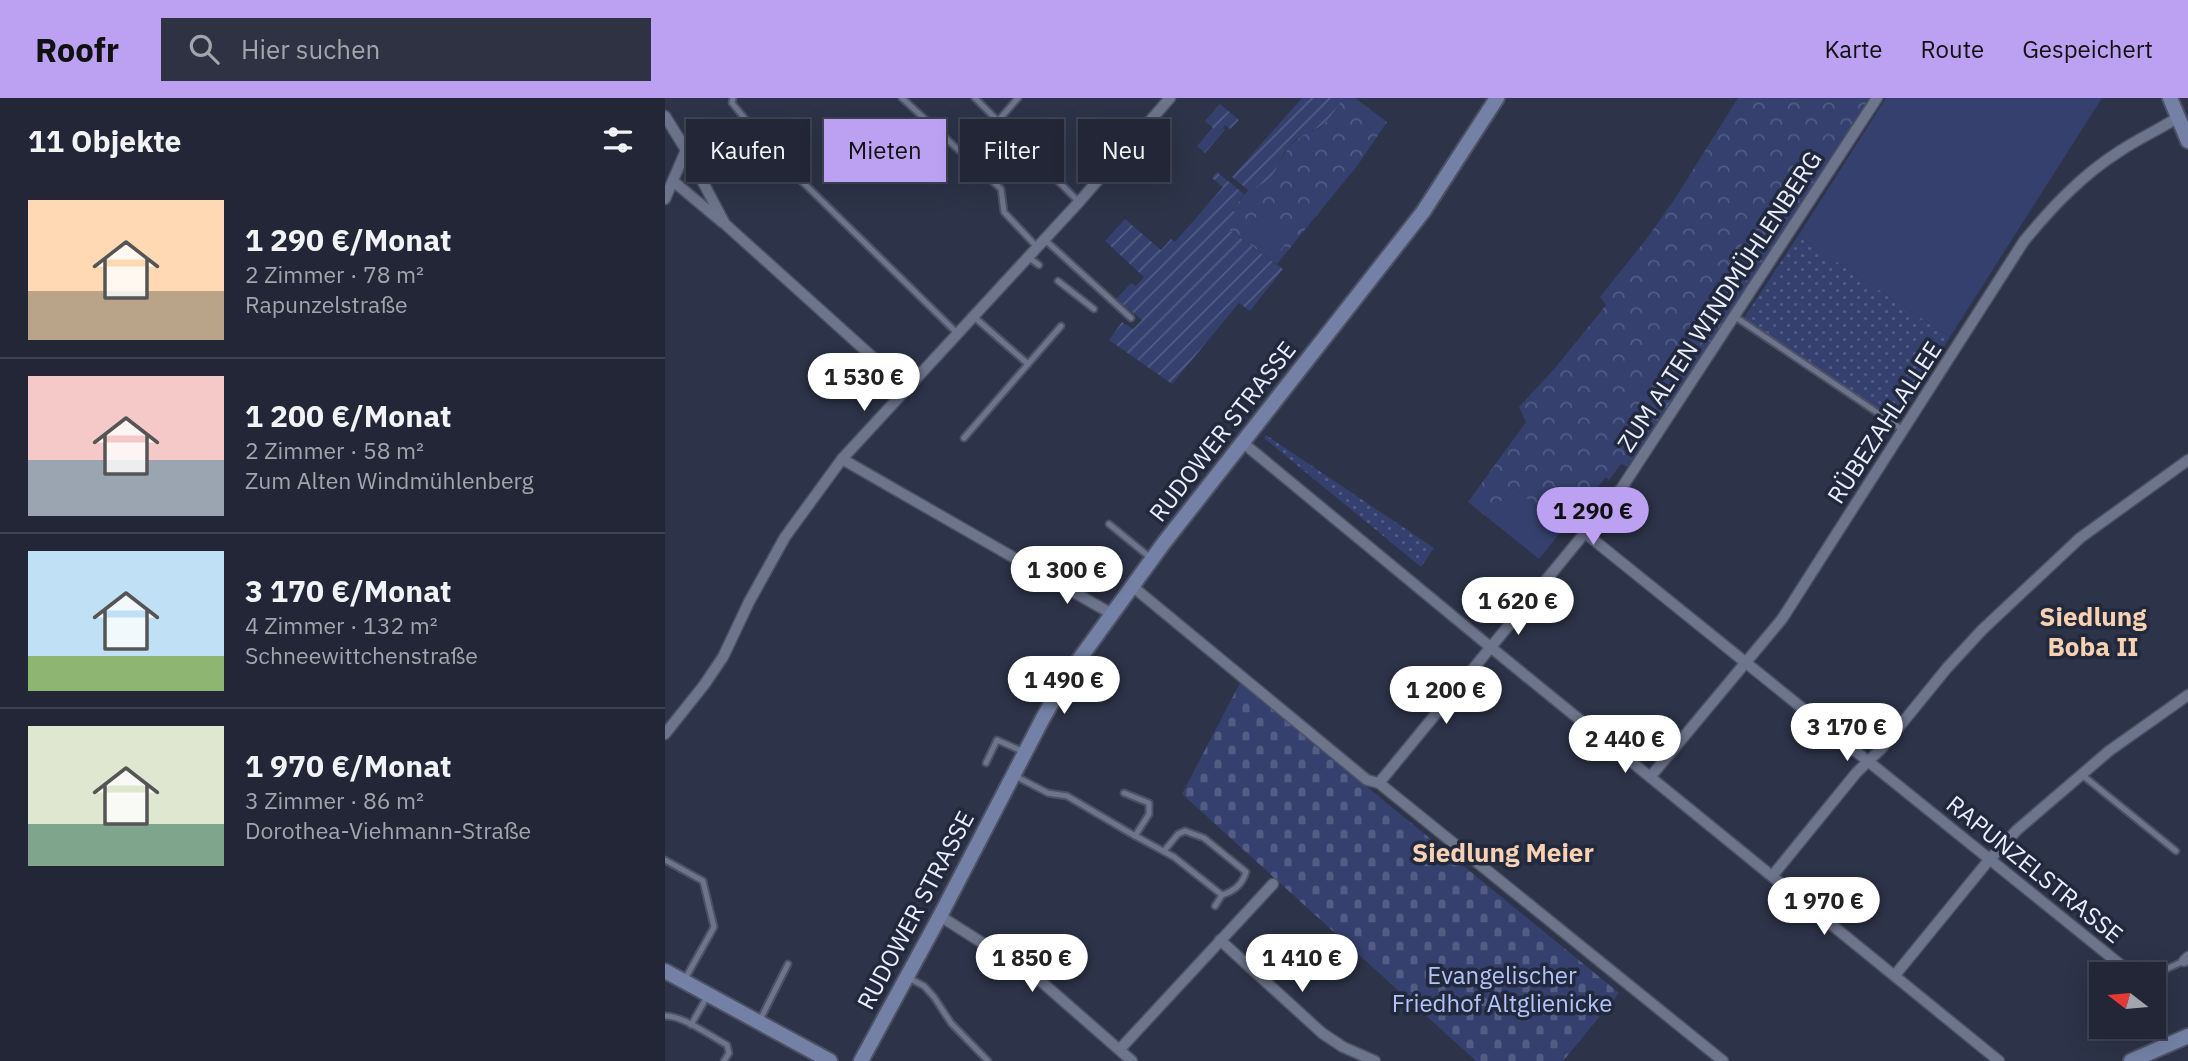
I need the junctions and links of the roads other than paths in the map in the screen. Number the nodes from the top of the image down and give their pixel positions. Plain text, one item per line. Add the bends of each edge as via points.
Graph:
1 (733, 98) edge
2 (902, 98) edge
3 (975, 98) edge
4 (1018, 98) edge
5 (1170, 98) edge
6 (1497, 98) edge
7 (1877, 98) edge
8 (2168, 99) edge
9 (665, 116) edge
10 (2177, 118) junction
11 (996, 119) edge
12 (1000, 119) edge
13 (2188, 141) edge
14 (686, 150) joint
15 (673, 180) junction
16 (703, 182) edge
17 (1059, 182) edge
18 (665, 199) edge
19 (1079, 202) junction
20 (725, 224) junction
21 (1040, 243) junction
22 (1028, 257) junction
23 (1039, 265) dead end
24 (1058, 281) dead end
25 (1094, 309) dead end
26 (973, 316) junction
27 (1734, 316) junction
28 (1131, 318) dead end
29 (1061, 326) dead end
30 (957, 332) junction
31 (1028, 364) junction
32 (907, 388) junction
33 (1903, 430) junction
34 (964, 438) dead end
35 (1242, 442) junction
36 (842, 459) junction
37 (2188, 460) edge
38 (1109, 524) dead end
39 (1585, 533) junction
40 (1152, 559) junction
41 (1132, 586) junction
42 (1112, 614) junction
43 (1490, 647) junction
44 (1745, 663) junction
45 (2188, 695) edge
46 (665, 734) edge
47 (1024, 752) junction
48 (1869, 762) junction
49 (986, 763) dead end
50 (1013, 774) junction
51 (2081, 774) junction
52 (1651, 776) junction
53 (1379, 783) junction
54 (1124, 793) dead end
55 (1135, 836) junction
56 (1164, 851) junction
57 (2176, 851) dead end
58 (665, 860) edge
59 (1989, 860) junction
60 (1773, 875) junction
61 (1272, 884) dead end
62 (1222, 895) junction
63 (1215, 906) dead end
64 (940, 916) junction
65 (1220, 940) junction
66 (2186, 959) edge
67 (2116, 962) edge
68 (788, 964) dead end
69 (2167, 968) edge
70 (665, 971) edge
71 (1895, 975) junction
72 (907, 977) junction
73 (684, 981) junction
74 (708, 995) junction
75 (665, 1016) edge
76 (759, 1022) junction
77 (691, 1025) junction
78 (2188, 1036) edge
79 (2163, 1040) edge
80 (2166, 1046) junction
81 (1120, 1049) junction
82 (725, 1061) edge
83 (830, 1061) edge
84 (861, 1061) edge
85 (988, 1061) edge
86 (1132, 1061) edge
87 (1375, 1061) edge
88 (1723, 1061) edge
89 (1999, 1061) edge
90 (2131, 1061) edge

1 - 30 lane via 732,103 774,154
2 - 21 lane via 1001,189 1004,212
3 - 11 lane
4 - 12 lane
5 - 19 street
6 - 35 street, RUDOWER STRASSE via 1423,212
7 - 27 street, ZUM ALTEN WINDMÜHLENBERG
8 - 10 street
9 - 14 street
10 - 13 street
10 - 33 street, RÜBEZAHLALLEE via 2119,151 2048,212 2024,241
14 - 15 street
15 - 18 street
15 - 20 street
16 - 20 street
17 - 19 lane
19 - 21 street
20 - 32 street
21 - 22 street
21 - 28 lane
22 - 23 lane
22 - 26 street
24 - 25 lane
26 - 30 street
26 - 31 lane
27 - 33 lane
27 - 39 street, ZUM ALTEN WINDMÜHLENBERG via 1634,469
29 - 31 lane
30 - 32 street
31 - 34 lane
32 - 36 street
33 - 44 street, RÜBEZAHLALLEE via 1782,619
35 - 40 street, RUDOWER STRASSE
35 - 43 street
36 - 42 street
36 - 46 street via 785,537 723,657
37 - 48 street via 2080,538 2026,587 1947,668
38 - 40 lane
39 - 43 street, ZUM ALTEN WINDMÜHLENBERG
39 - 44 street, RAPUNZELSTRASSE
40 - 41 street, RUDOWER STRASSE
41 - 42 street, RUDOWER STRASSE
41 - 53 street via 1367,780
42 - 47 street, RUDOWER STRASSE via 1067,676
43 - 52 street
43 - 53 street, ZUM ALTEN WINDMÜHLENBERG
44 - 48 street, RAPUNZELSTRASSE
44 - 52 street, RÜBEZAHLALLEE
45 - 51 street
47 - 49 lane via 997,740
47 - 50 street, RUDOWER STRASSE
48 - 59 street, RAPUNZELSTRASSE
48 - 60 street
50 - 55 lane via 1048,793 1067,796
50 - 64 street, RUDOWER STRASSE
51 - 57 lane
51 - 59 street
52 - 60 street
53 - 88 street
54 - 55 lane via 1149,803 1149,814
55 - 56 lane
56 - 62 lane
56 - 62 lane via 1185,831 1204,838 1246,872 1234,891
58 - 73 lane via 703,881 713,927
59 - 67 street, RAPUNZELSTRASSE
59 - 71 street
60 - 71 street
61 - 65 street
62 - 63 lane
64 - 72 street, RUDOWER STRASSE
64 - 81 street via 1036,977
65 - 81 street
65 - 87 street via 1322,1033
66 - 69 lane
68 - 76 lane
70 - 73 street
71 - 89 street
72 - 84 street, RUDOWER STRASSE
72 - 85 lane via 935,997 951,1023
73 - 74 street
74 - 76 street
74 - 77 lane
75 - 77 lane
76 - 83 street
77 - 82 lane via 727,1045
78 - 80 street
79 - 80 lane
80 - 90 street
81 - 86 street

